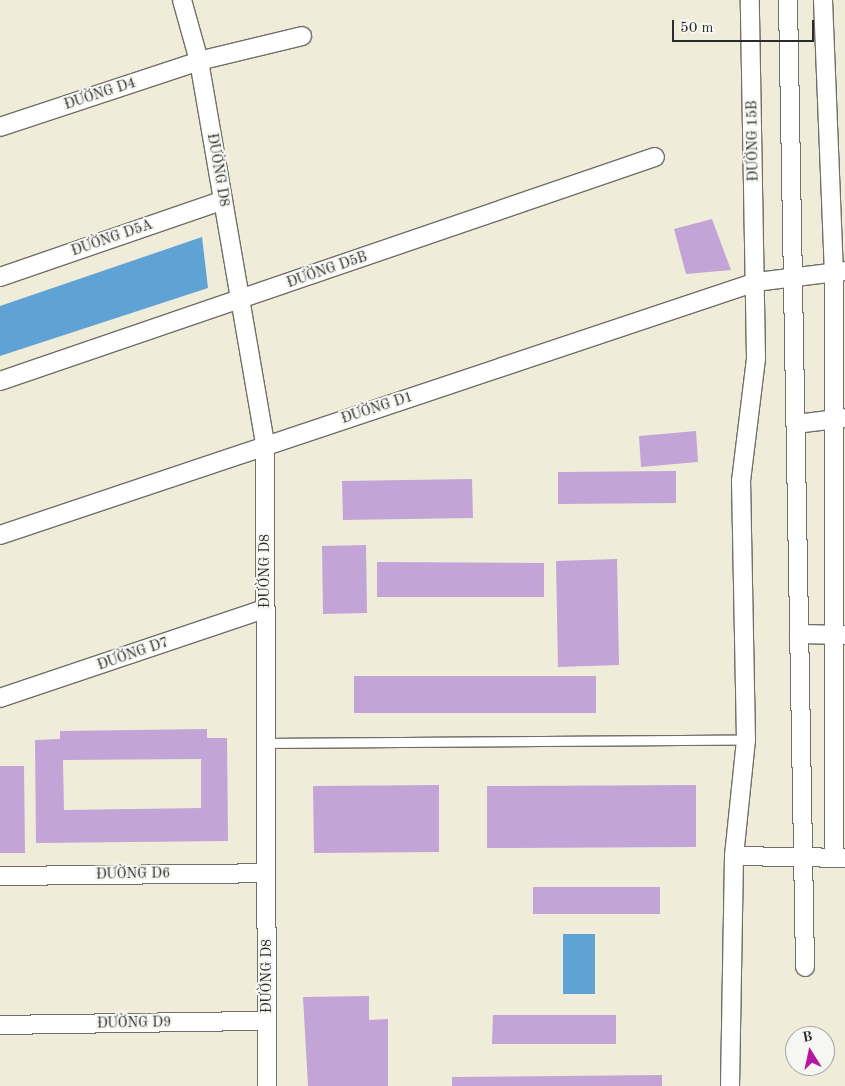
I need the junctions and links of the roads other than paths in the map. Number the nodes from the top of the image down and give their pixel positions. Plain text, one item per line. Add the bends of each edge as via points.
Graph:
1 (182, 0) edge
2 (750, 0) edge
3 (788, 0) edge
4 (823, 0) edge
5 (302, 36) dead end
6 (199, 61) junction
7 (0, 127) edge
8 (655, 157) dead end
9 (224, 200) junction
10 (840, 272) edge
11 (0, 277) edge
12 (793, 277) junction
13 (756, 282) junction
14 (237, 301) junction
15 (0, 382) edge
16 (840, 420) edge
17 (796, 424) junction
18 (265, 445) junction
19 (0, 536) edge
20 (265, 609) junction
21 (799, 634) junction
22 (840, 635) edge
23 (0, 698) edge
24 (746, 740) junction
25 (266, 743) junction
26 (734, 856) junction
27 (803, 857) junction
28 (840, 858) edge
29 (266, 873) junction
30 (0, 876) edge
31 (805, 967) dead end
32 (267, 1021) junction
33 (0, 1025) edge
34 (267, 1086) edge
35 (730, 1086) edge

1 - 6 street, ĐƯỜNG D8
2 - 13 street, ĐƯỜNG 15B
3 - 12 street
4 - 10 street
5 - 6 street, ĐƯỜNG D4
6 - 7 street, ĐƯỜNG D4
6 - 9 street, ĐƯỜNG D8
8 - 14 street, ĐƯỜNG D5B
9 - 11 street, ĐƯỜNG D5A
9 - 14 street, ĐƯỜNG D8
10 - 12 street, ĐƯỜNG D1
10 - 16 street
12 - 13 street, ĐƯỜNG D1
12 - 17 street
13 - 18 street, ĐƯỜNG D1
13 - 24 street, ĐƯỜNG 15B via 755,380 741,481
14 - 15 street, ĐƯỜNG D5B
14 - 18 street, ĐƯỜNG D8
16 - 17 street
16 - 22 street
17 - 21 street
18 - 19 street, ĐƯỜNG D1
18 - 20 street, ĐƯỜNG D8
20 - 23 street, ĐƯỜNG D7
20 - 25 street, ĐƯỜNG D8
21 - 22 street
21 - 27 street
22 - 28 street
24 - 25 lane
24 - 26 street, ĐƯỜNG 15B
25 - 29 street, ĐƯỜNG D8
26 - 27 street
26 - 35 street, ĐƯỜNG 15B
27 - 28 street
27 - 31 street
29 - 30 street, ĐƯỜNG D6
29 - 32 street, ĐƯỜNG D8
32 - 33 street, ĐƯỜNG D9
32 - 34 street, ĐƯỜNG D8

